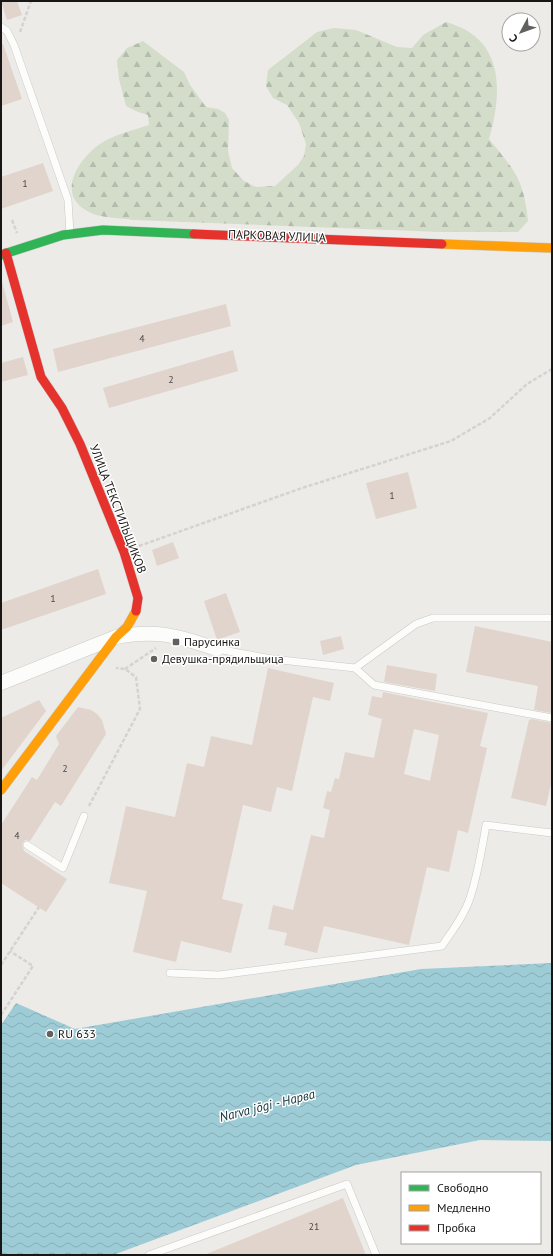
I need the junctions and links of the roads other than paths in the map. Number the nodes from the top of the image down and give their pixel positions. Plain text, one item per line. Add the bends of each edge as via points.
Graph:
1 (1, 27) edge
2 (70, 234) junction
3 (552, 248) edge
4 (3, 254) edge
5 (552, 618) edge
6 (116, 637) junction
7 (217, 649) joint
8 (355, 668) junction
9 (1, 683) edge
10 (552, 718) edge
11 (1, 790) edge
12 (84, 816) road end
13 (552, 833) edge
14 (27, 845) dead end
15 (170, 973) dead end
16 (149, 1255) edge
17 (376, 1255) edge

1 - 2 lane via 8,31 14,45 68,200
2 - 3 street, ПАРКОВАЯ УЛИЦА via 103,230 155,231
2 - 4 street, ПАРКОВАЯ УЛИЦА
4 - 6 street, УЛИЦА ТЕКСТИЛЬЩИКОВ via 41,377 62,408 80,444 124,552 138,598 135,615
5 - 8 lane via 434,618 416,624
6 - 7 street via 155,632 177,635
6 - 9 street
6 - 11 street, УЛИЦА ТЕКСТИЛЬЩИКОВ
7 - 8 lane via 272,659
8 - 10 lane via 374,685
12 - 14 lane via 63,868
13 - 15 lane via 486,825 470,899 457,925 442,946 220,975
16 - 17 lane via 347,1184

